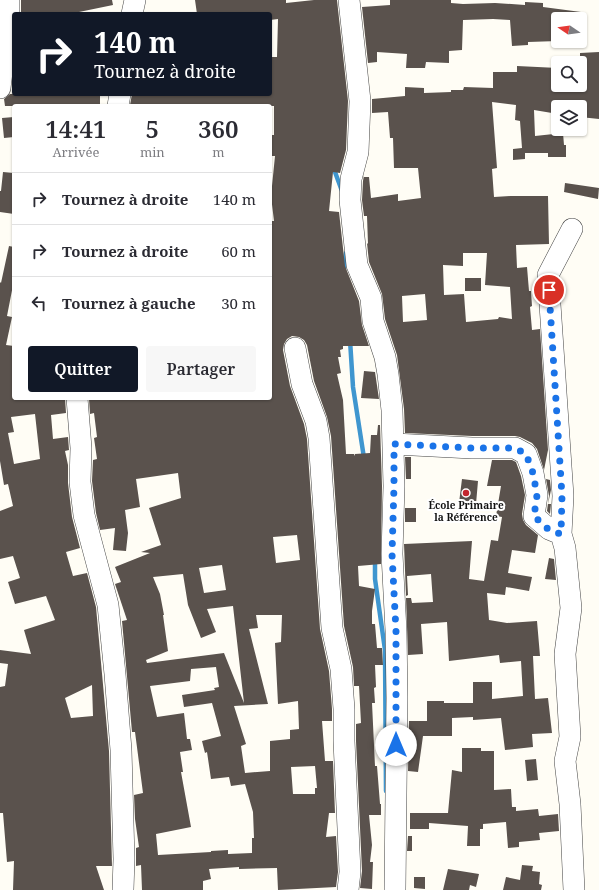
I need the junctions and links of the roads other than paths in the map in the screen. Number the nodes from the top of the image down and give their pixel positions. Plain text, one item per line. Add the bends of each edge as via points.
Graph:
1 (9, 0) edge
2 (134, 0) edge
3 (349, 0) edge
4 (132, 12) edge
5 (0, 88) edge
6 (572, 229) dead end
7 (295, 348) dead end
8 (77, 400) edge
9 (394, 444) junction
10 (561, 534) junction
11 (123, 890) edge
12 (348, 890) edge
13 (395, 890) edge
14 (574, 890) edge

1 - 5 street
2 - 4 street
3 - 9 street via 360,101 358,152 351,179 350,200 357,265 371,298 373,321 382,345 388,374
6 - 10 street via 548,276 562,496
7 - 12 street via 302,384 316,421 319,438 332,628 341,669 344,709 350,872
8 - 11 street via 81,448 80,482 84,515 108,604 115,674 121,750
9 - 10 street via 515,448 526,454 533,473 537,495 534,516 549,530
9 - 13 street via 392,554 396,631
10 - 14 street via 565,548 571,608 565,654 570,737 565,760

